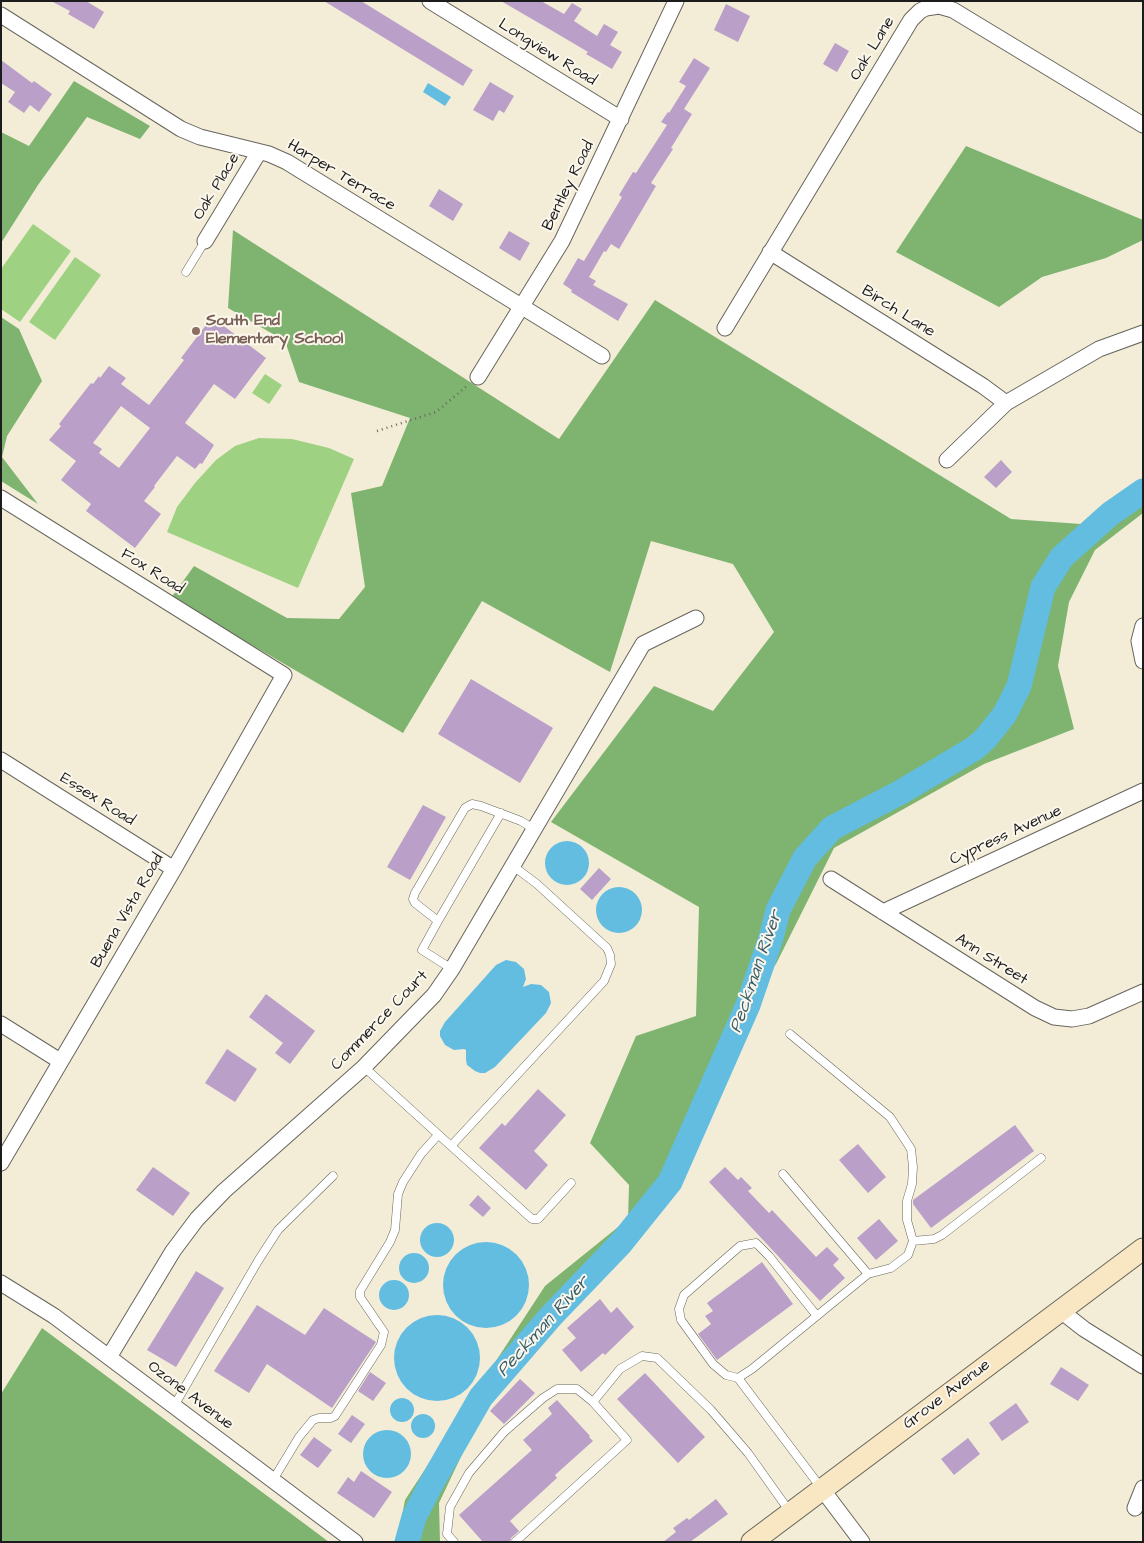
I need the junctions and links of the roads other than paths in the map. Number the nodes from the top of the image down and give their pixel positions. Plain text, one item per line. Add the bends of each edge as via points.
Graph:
1 (430, 1) edge
2 (676, 1) edge
3 (1, 15) edge
4 (621, 119) junction
5 (1143, 125) edge
6 (259, 152) junction
7 (205, 241) joint
8 (770, 252) junction
9 (186, 272) dead end
10 (522, 306) junction
11 (725, 328) dead end
12 (1143, 333) edge
13 (602, 356) dead end
14 (478, 377) road end
15 (1006, 403) junction
16 (946, 460) dead end
17 (1, 498) edge
18 (696, 618) dead end
19 (1143, 626) edge
20 (1143, 661) edge
21 (284, 675) joint
22 (1, 760) edge
23 (1143, 791) edge
24 (501, 813) junction
25 (534, 829) junction
26 (513, 866) junction
27 (174, 869) junction
28 (832, 880) dead end
29 (883, 912) junction
30 (438, 921) junction
31 (452, 969) junction
32 (1143, 992) edge
33 (1, 1024) edge
34 (790, 1034) dead end
35 (60, 1061) junction
36 (364, 1067) junction
37 (438, 1135) junction
38 (451, 1146) junction
39 (1042, 1158) dead end
40 (1, 1164) edge
41 (783, 1174) dead end
42 (333, 1176) dead end
43 (571, 1182) dead end
44 (913, 1242) junction
45 (1143, 1249) edge
46 (868, 1274) junction
47 (1, 1282) edge
48 (1061, 1311) junction
49 (817, 1316) junction
50 (109, 1357) junction
51 (1143, 1366) edge
52 (738, 1378) junction
53 (593, 1402) junction
54 (174, 1406) junction
55 (273, 1480) junction
56 (822, 1488) junction
57 (1143, 1488) edge
58 (1135, 1508) dead end
59 (790, 1512) junction
60 (355, 1542) edge
61 (454, 1542) edge
62 (515, 1542) edge
63 (752, 1542) edge
64 (862, 1542) edge

1 - 4 street, Longview Road
2 - 4 street, Bentley Road
3 - 6 street, Harper Terrace via 181,129
4 - 10 street, Bentley Road via 562,242
5 - 8 street, Oak Lane via 953,10 939,6 926,8 911,20
6 - 7 street, Oak Place
6 - 10 street, Harper Terrace via 295,167
7 - 9 lane
8 - 11 street, Oak Lane
8 - 15 street, Birch Lane
10 - 13 street, Harper Terrace
10 - 14 street, Bentley Road
12 - 15 street via 1099,349
15 - 16 street
17 - 21 street, Fox Road
18 - 25 street, Commerce Court via 643,644
19 - 20 street via 1139,641
21 - 27 street, Buena Vista Road
22 - 27 street, Essex Road
23 - 29 street, Cypress Avenue
24 - 25 lane
24 - 30 lane
24 - 30 lane via 472,804 465,808 415,893 415,904
25 - 26 street, Commerce Court
26 - 31 street, Commerce Court
26 - 38 lane via 607,948 611,964 604,981
27 - 35 street, Buena Vista Road
28 - 29 street, Ann Street
29 - 32 street, Ann Street via 1054,1017 1072,1019 1089,1016
30 - 31 lane via 422,950
31 - 36 street, Commerce Court via 423,1007
33 - 35 street
34 - 44 lane via 890,1117 911,1148 913,1167 907,1220
35 - 40 street, Buena Vista Road
36 - 37 lane
36 - 50 street, Commerce Court via 224,1191 196,1220 173,1251
37 - 38 lane
37 - 55 lane via 403,1182 398,1194 395,1230 360,1291 360,1297 384,1332 381,1345 335,1416 313,1420
38 - 43 lane via 532,1219 538,1219
39 - 44 lane via 942,1234 934,1239
41 - 46 lane
42 - 54 lane via 278,1230
44 - 46 lane via 908,1255 891,1268
45 - 48 street, Grove Avenue
46 - 49 lane
47 - 50 street, Ozone Avenue
48 - 51 street
48 - 56 street, Grove Avenue
49 - 52 lane
49 - 52 lane via 756,1243 740,1246 684,1296 679,1309 681,1320 713,1364 726,1375
50 - 54 street, Ozone Avenue
52 - 56 lane
53 - 59 lane via 620,1369 642,1356 657,1358 711,1410 748,1453
53 - 61 lane via 577,1390 557,1390 504,1432 469,1473 450,1507 447,1534
53 - 62 lane via 627,1440
54 - 55 street, Ozone Avenue
55 - 60 street, Ozone Avenue
56 - 59 street, Grove Avenue
56 - 64 street
57 - 58 street
59 - 63 street, Grove Avenue

